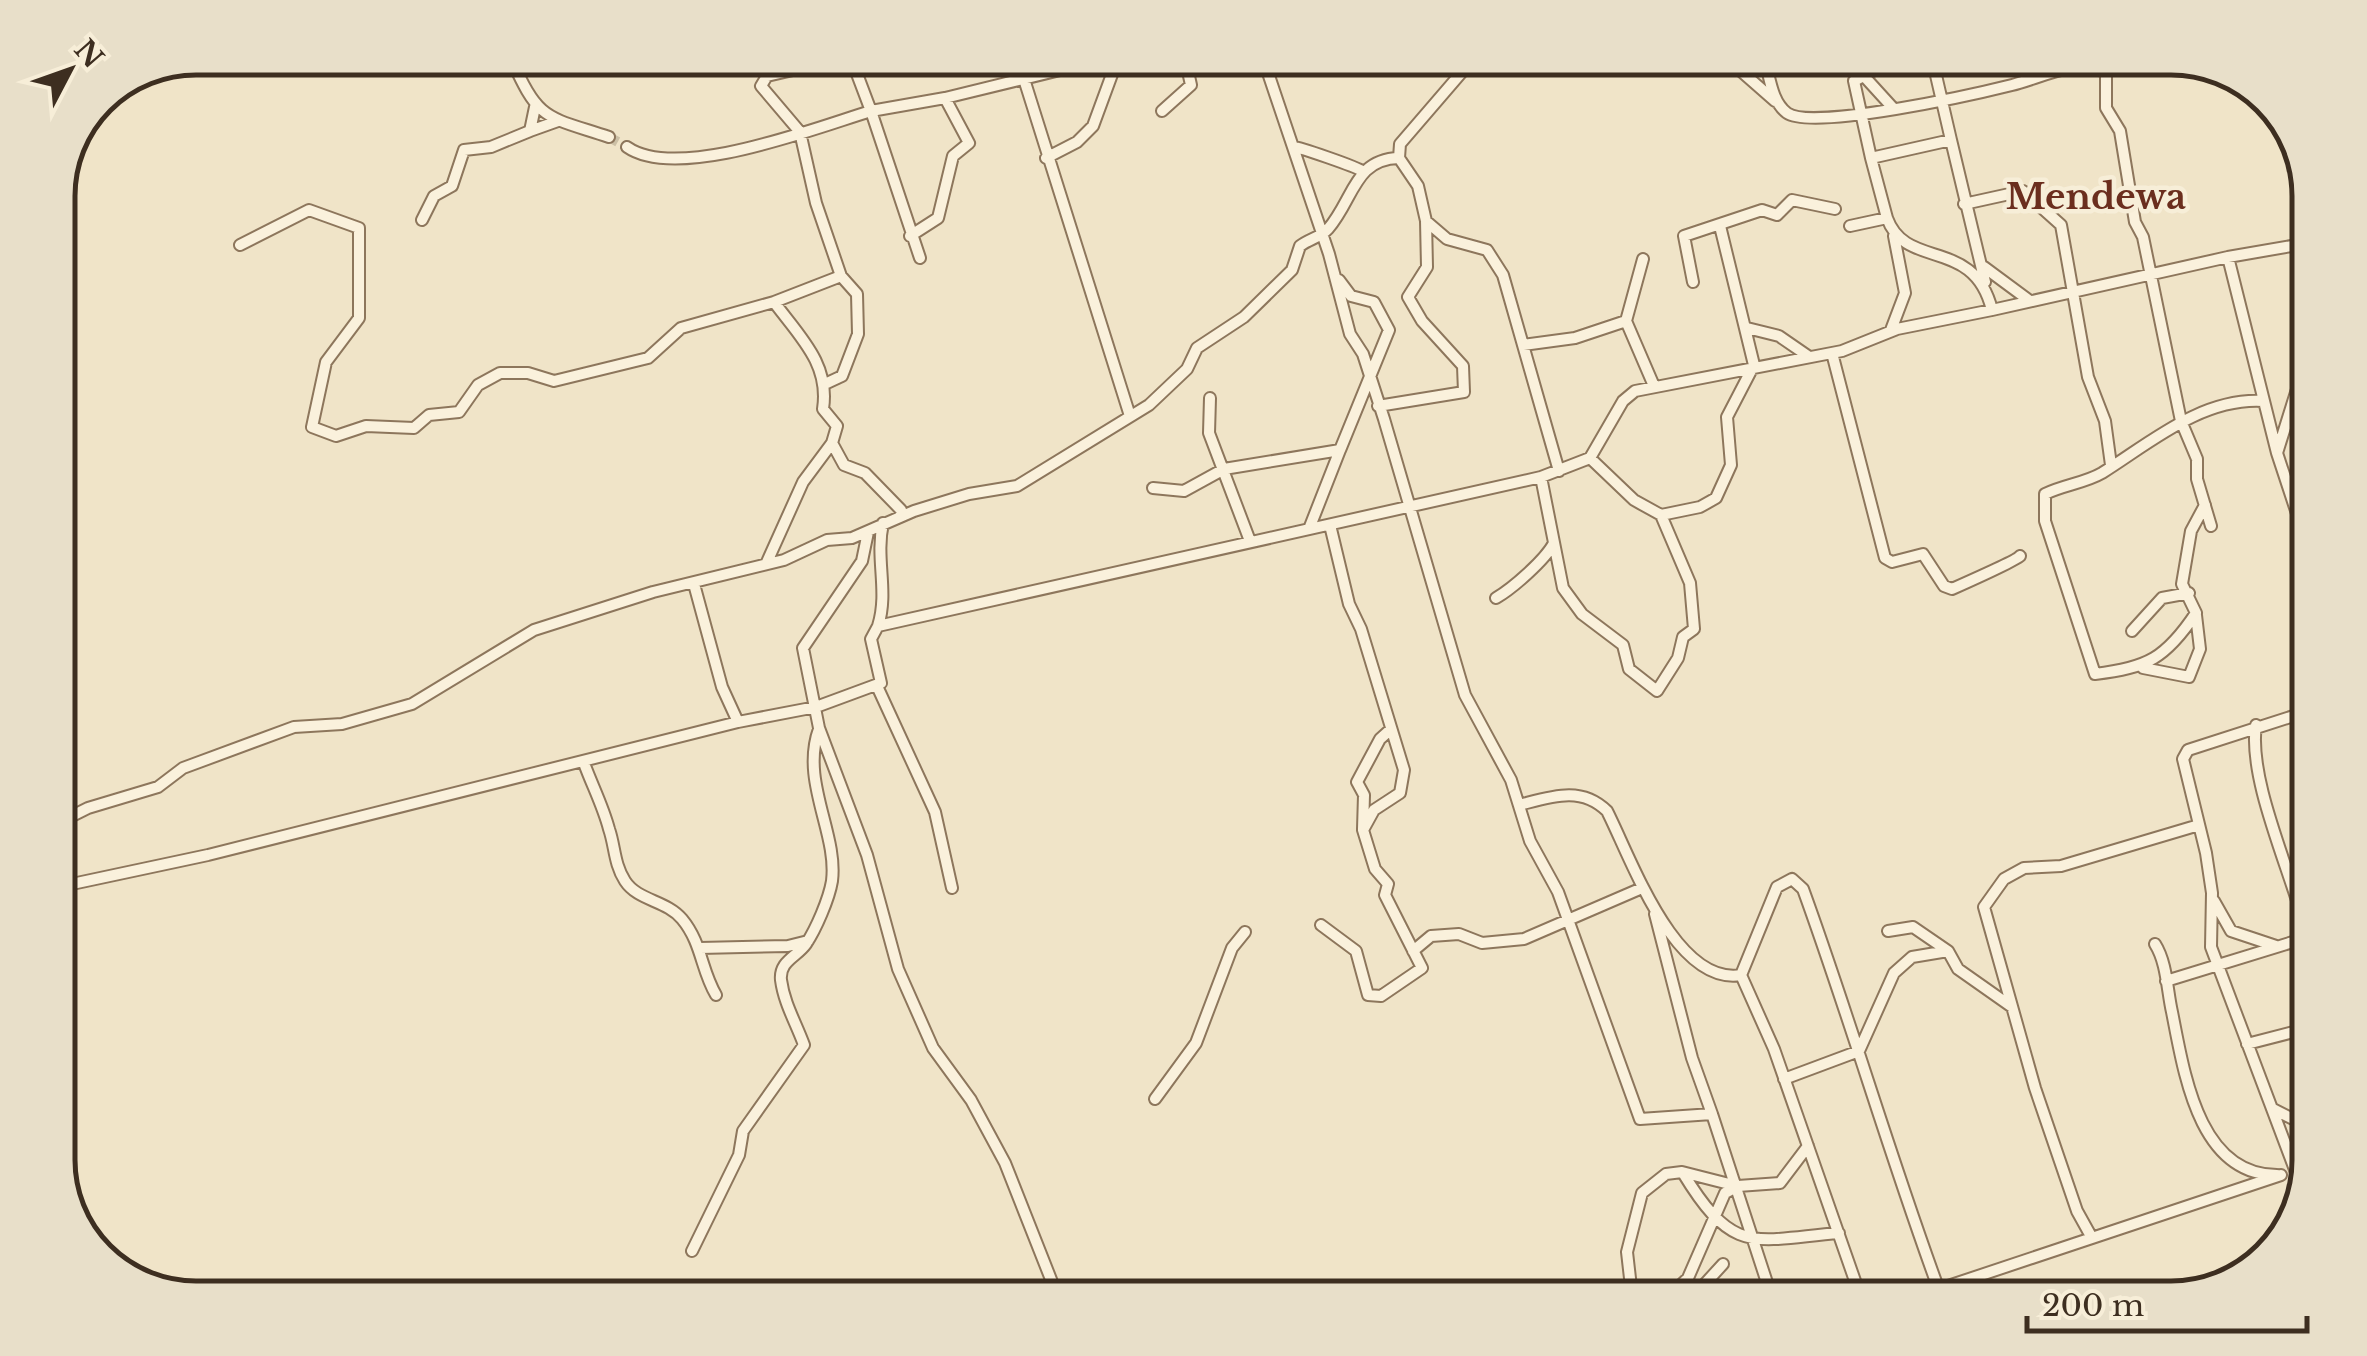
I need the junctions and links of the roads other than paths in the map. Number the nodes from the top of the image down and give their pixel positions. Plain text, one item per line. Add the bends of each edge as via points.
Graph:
1 (519, 75) edge
2 (771, 75) edge
3 (858, 75) edge
4 (1040, 75) edge
5 (1112, 75) edge
6 (1189, 75) edge
7 (1268, 75) edge
8 (1459, 75) edge
9 (1745, 75) edge
10 (1769, 75) edge
11 (1858, 75) edge
12 (1865, 75) edge
13 (1937, 75) edge
14 (2027, 75) edge
15 (2047, 75) edge
16 (2106, 75) edge
17 (1860, 78) junction
18 (1024, 79) junction
19 (2029, 80) junction
20 (1943, 97) junction
21 (945, 98) junction
22 (1776, 102) junction
23 (535, 108) junction
24 (1893, 108) junction
25 (871, 110) junction
26 (1162, 111) dead end
27 (1862, 114) junction
28 (558, 122) junction
29 (530, 132) junction
30 (800, 132) junction
31 (609, 136) tunnel mouth
32 (1951, 140) junction
33 (627, 147) tunnel mouth
34 (1294, 147) junction
35 (1046, 158) junction
36 (1399, 158) junction
37 (1872, 158) junction
38 (1362, 171) junction
39 (1964, 204) junction
40 (1835, 209) dead end
41 (1887, 218) junction
42 (422, 220) dead end
43 (1426, 221) junction
44 (1720, 226) junction
45 (1850, 226) dead end
46 (1893, 235) junction
47 (910, 236) junction
48 (1320, 236) junction
49 (240, 245) dead end
50 (2292, 247) edge
51 (2228, 257) junction
52 (920, 258) dead end
53 (1644, 259) dead end
54 (1983, 266) junction
55 (1335, 275) junction
56 (2150, 275) junction
57 (841, 276) junction
58 (1693, 282) dead end
59 (1985, 282) junction
60 (2072, 292) junction
61 (774, 302) junction
62 (2031, 302) junction
63 (1992, 310) junction
64 (1626, 321) junction
65 (1747, 328) junction
66 (1891, 331) junction
67 (1522, 345) junction
68 (1832, 352) junction
69 (1808, 356) junction
70 (1754, 365) junction
71 (1370, 378) junction
72 (827, 383) junction
73 (1654, 386) junction
74 (1210, 398) dead end
75 (2262, 401) junction
76 (2292, 402) edge
77 (1378, 406) junction
78 (1130, 416) junction
79 (2181, 421) junction
80 (832, 443) junction
81 (1340, 450) junction
82 (2276, 453) junction
83 (1590, 458) junction
84 (2112, 465) junction
85 (1224, 469) junction
86 (1559, 471) junction
87 (1541, 477) junction
88 (1154, 488) dead end
89 (2292, 500) edge
90 (1407, 505) junction
91 (2205, 505) junction
92 (1661, 515) junction
93 (901, 516) junction
94 (883, 523) junction
95 (1330, 525) junction
96 (2211, 526) dead end
97 (1310, 529) junction
98 (868, 532) junction
99 (1250, 541) junction
100 (1554, 542) junction
101 (2020, 556) dead end
102 (767, 562) junction
103 (694, 584) junction
104 (2188, 593) junction
105 (1496, 598) dead end
106 (2196, 613) junction
107 (878, 626) junction
108 (2132, 631) dead end
109 (2143, 668) junction
110 (877, 686) junction
111 (816, 707) junction
112 (2292, 715) edge
113 (738, 722) junction
114 (2256, 725) junction
115 (819, 728) junction
116 (1390, 730) junction
117 (584, 763) junction
118 (1519, 806) junction
119 (75, 814) edge
120 (2199, 825) junction
121 (1363, 830) junction
122 (75, 883) edge
123 (2292, 885) edge
124 (952, 888) dead end
125 (1642, 888) junction
126 (2212, 893) junction
127 (1654, 911) junction
128 (1566, 922) junction
129 (1321, 926) dead end
130 (1888, 931) dead end
131 (1246, 932) dead end
132 (2245, 938) junction
133 (808, 941) junction
134 (2292, 943) edge
135 (2154, 944) dead end
136 (2277, 946) junction
137 (700, 948) junction
138 (1414, 951) junction
139 (1948, 951) junction
140 (1931, 957) junction
141 (2231, 962) junction
142 (2218, 967) junction
143 (1958, 968) junction
144 (1741, 975) junction
145 (2166, 981) junction
146 (716, 995) dead end
147 (2013, 1008) junction
148 (2292, 1033) edge
149 (2248, 1044) junction
150 (1858, 1051) junction
151 (1784, 1079) junction
152 (1155, 1099) dead end
153 (2273, 1109) junction
154 (1712, 1114) junction
155 (2292, 1119) edge
156 (1808, 1146) junction
157 (2292, 1151) edge
158 (1682, 1172) junction
159 (2291, 1174) edge
160 (2281, 1175) junction
161 (1738, 1186) junction
162 (1714, 1213) junction
163 (1839, 1232) junction
164 (2092, 1238) junction
165 (1754, 1242) junction
166 (692, 1251) dead end
167 (1723, 1264) dead end
168 (1052, 1281) edge
169 (1630, 1281) edge
170 (1685, 1281) edge
171 (1708, 1281) edge
172 (1767, 1281) edge
173 (1855, 1281) edge
174 (1936, 1281) edge
175 (1965, 1281) edge

1 - 23 street
2 - 30 street via 761,86
3 - 25 street
4 - 18 street
5 - 35 street via 1093,126
6 - 26 street via 1192,85
7 - 34 street
8 - 36 street via 1400,144
9 - 22 street
10 - 22 street
11 - 17 street
12 - 17 street
13 - 20 street
14 - 19 street
15 - 19 street
16 - 56 street via 2106,108 2120,131
17 - 24 street
17 - 27 street
18 - 21 street
18 - 35 street
19 - 20 street
20 - 24 street
20 - 32 street
21 - 25 street
21 - 47 street via 969,143 953,156 938,218
22 - 27 street via 1804,120
23 - 28 street
23 - 29 street
24 - 27 street
25 - 30 street
25 - 47 street
27 - 37 street
28 - 29 street
28 - 31 street
29 - 42 street via 464,150 452,186 434,196
30 - 33 street via 677,159
30 - 57 street
32 - 37 street
32 - 39 street
34 - 38 street
34 - 48 street
35 - 78 street
36 - 38 street via 1380,158
36 - 43 street via 1418,186
37 - 41 street
38 - 48 street
39 - 54 street
39 - 60 street via 2023,190 2061,225
40 - 44 street via 1792,200 1776,214 1762,210
41 - 45 street
41 - 46 street
43 - 67 street via 1447,240 1487,250 1503,275
43 - 77 street via 1427,266 1408,297 1464,366 1464,392
44 - 58 street via 1684,236
44 - 65 street
46 - 59 street via 1961,263
46 - 66 street via 1905,293
47 - 52 street
48 - 55 street
48 - 78 street via 1300,246 1292,270 1263,300 1197,348 1187,369
49 - 61 street via 309,210 360,228 359,318 326,362 312,427 336,436 366,426 414,428 429,415 459,412 478,384 500,373 554,382 648,358 682,328
50 - 51 street
51 - 56 street
51 - 75 street
53 - 64 street
54 - 59 street
54 - 62 street
55 - 71 street
55 - 71 street via 1351,296 1374,302 1388,330
56 - 60 street
56 - 79 street
57 - 61 street
57 - 72 street via 857,294 858,334 842,376
59 - 63 street
60 - 62 street
60 - 84 street
61 - 72 street
62 - 63 street
63 - 66 street
64 - 67 street
64 - 73 street
65 - 69 street via 1779,336
65 - 70 street
66 - 68 street
67 - 86 street
68 - 69 street
68 - 101 street via 1888,562 1923,554 1952,589
69 - 70 street
70 - 73 street
70 - 92 street via 1727,417 1731,465 1716,498
71 - 77 street
71 - 81 street
72 - 80 street via 824,409 837,426
73 - 83 street via 1622,401
74 - 85 street via 1209,433
75 - 79 street
75 - 82 street
76 - 82 street
77 - 90 street
78 - 93 street via 1017,486
79 - 84 street
79 - 91 street
80 - 93 street via 844,465 865,473
80 - 102 street via 803,482
81 - 85 street
81 - 97 street
82 - 89 street
83 - 86 street
83 - 92 street via 1634,500
84 - 109 street via 2045,494 2045,521 2095,674
85 - 88 street via 1184,491
85 - 99 street
86 - 87 street
87 - 90 street
87 - 100 street
90 - 95 street
90 - 118 street via 1465,695
91 - 96 street
91 - 104 street via 2188,544 2182,584
92 - 100 street via 1690,583 1694,629 1683,637 1658,691 1629,669 1623,646 1582,614 1564,588
93 - 94 street
94 - 98 street
94 - 107 street via 877,551 885,604
95 - 97 street
95 - 116 street
97 - 99 street
98 - 102 street
98 - 111 street via 862,561 803,648
99 - 107 street
100 - 105 street via 1518,586
102 - 103 street
103 - 113 street
103 - 119 street via 534,630 396,710 294,727 183,768 158,787
104 - 106 street
104 - 108 street via 2162,598
106 - 109 street
106 - 109 street via 2200,649 2190,677
107 - 110 street via 871,634 882,678
110 - 111 street
110 - 124 street via 936,812
111 - 113 street
111 - 115 street
112 - 114 street
113 - 117 street
114 - 120 street via 2184,753
114 - 123 street via 2269,811
115 - 133 street via 812,753 832,879
115 - 168 street via 867,855 898,969 922,1024 1005,1164
116 - 121 street via 1357,782 1364,795
116 - 121 street via 1402,760 1403,787 1374,810
117 - 122 street
117 - 137 street via 628,886 672,909
118 - 125 street via 1576,794 1599,803
118 - 128 street
120 - 126 street
120 - 147 street via 2061,866 2024,868 2004,879 1984,915
121 - 138 street
125 - 127 street
125 - 128 street
126 - 132 street via 2223,922
126 - 142 street via 2208,934
127 - 144 street via 1701,967 1717,976
127 - 154 street
128 - 138 street via 1524,940 1430,936
128 - 154 street via 1640,1119
129 - 138 street via 1356,950 1368,995 1381,996 1422,968
130 - 139 street via 1913,927
131 - 152 street via 1232,948 1196,1043
132 - 136 street
132 - 141 street
133 - 137 street
133 - 166 street via 785,963 781,980 804,1045 743,1131 739,1155
134 - 136 street
135 - 145 street
136 - 141 street
137 - 146 street
139 - 140 street
139 - 143 street
140 - 143 street
140 - 150 street via 1912,957 1894,973
141 - 142 street
142 - 145 street
142 - 149 street
143 - 147 street
144 - 150 street via 1777,887 1797,881
144 - 151 street
145 - 160 street via 2190,1086 2212,1144 2259,1175
147 - 164 street via 2076,1211
148 - 149 street
149 - 153 street
150 - 151 street
150 - 174 street
151 - 156 street
153 - 155 street
153 - 157 street
154 - 161 street
156 - 161 street via 1780,1183
156 - 163 street
158 - 161 street
158 - 162 street
158 - 169 street via 1666,1174 1642,1194 1627,1252
159 - 160 street
160 - 164 street
161 - 162 street via 1724,1193
161 - 165 street
162 - 165 street
162 - 170 street
163 - 165 street
163 - 173 street
164 - 175 street
165 - 172 street
167 - 171 street

